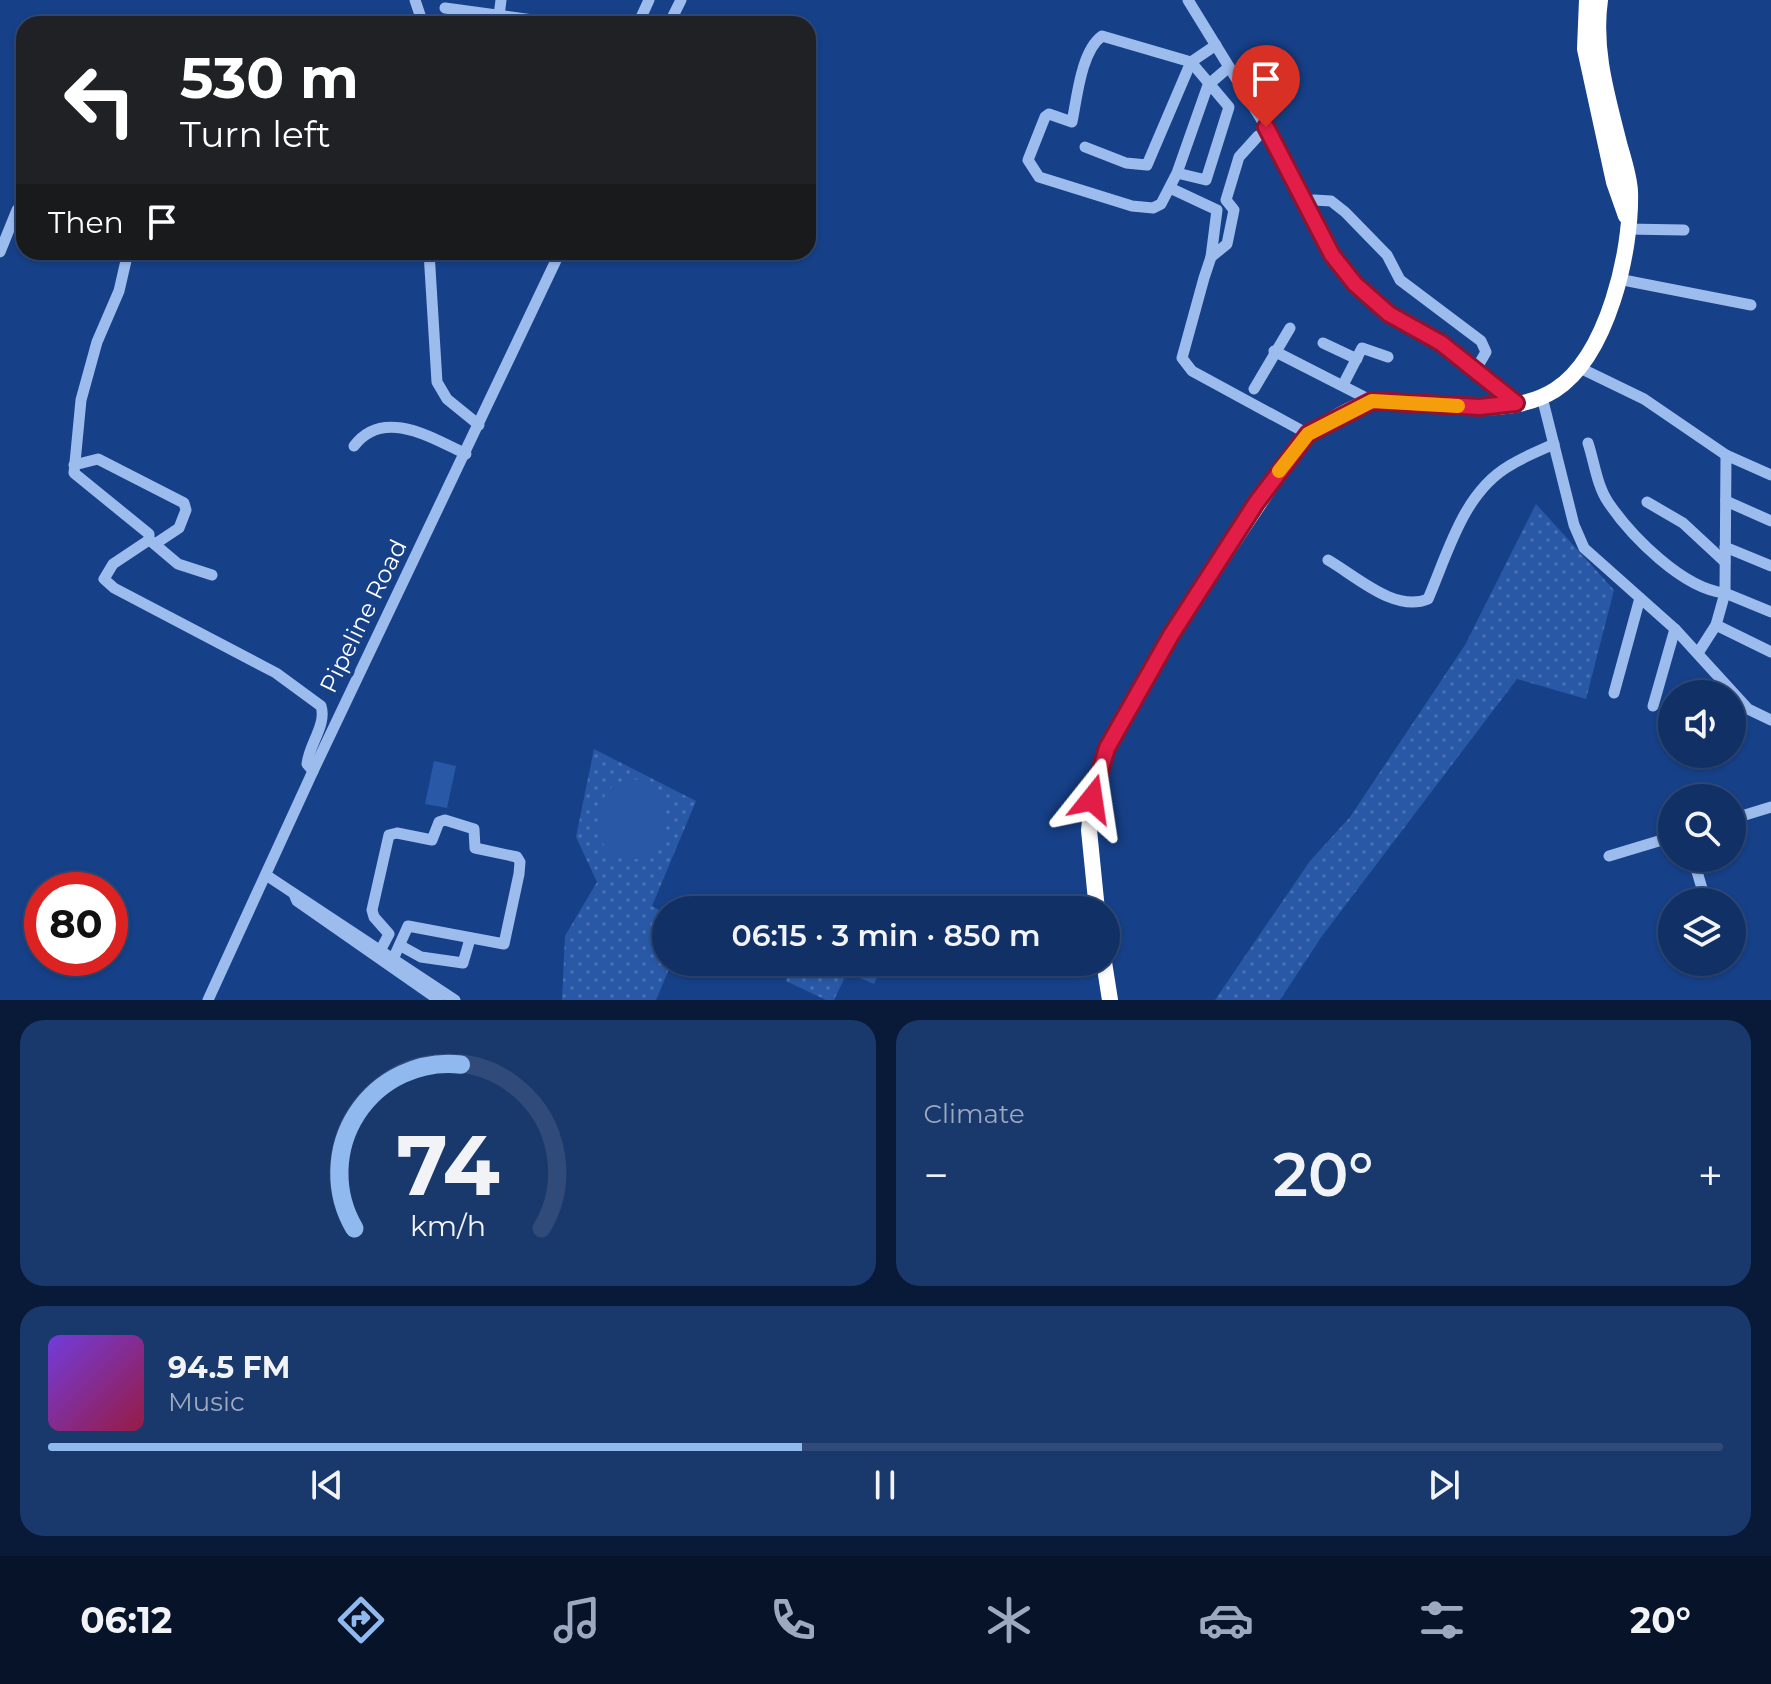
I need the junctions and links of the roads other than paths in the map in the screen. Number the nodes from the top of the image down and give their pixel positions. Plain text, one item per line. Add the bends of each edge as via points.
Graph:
1 (1188, 0) edge
2 (1587, 0) edge
3 (1600, 0) edge
4 (445, 8) dead end
5 (480, 16) edge
6 (1216, 45) junction
7 (1191, 62) junction
8 (1229, 67) junction
9 (1594, 67) junction
10 (1208, 85) junction
11 (1258, 136) dead end
12 (1085, 147) dead end
13 (1177, 173) junction
14 (1170, 188) junction
15 (1306, 206) junction
16 (16, 212) edge
17 (1626, 223) junction
18 (1684, 230) dead end
19 (0, 252) edge
20 (1211, 257) junction
21 (126, 260) edge
22 (429, 260) edge
23 (556, 260) edge
24 (1618, 279) junction
25 (1751, 305) dead end
26 (1290, 328) dead end
27 (1323, 343) dead end
28 (1274, 351) junction
29 (1388, 357) dead end
30 (1357, 359) junction
31 (1578, 367) junction
32 (1475, 371) junction
33 (1343, 385) junction
34 (1254, 389) dead end
35 (1542, 397) junction
36 (1372, 401) junction
37 (1516, 403) junction
38 (479, 425) junction
39 (1308, 434) junction
40 (1588, 443) dead end
41 (1554, 444) junction
42 (354, 446) dead end
43 (466, 454) junction
44 (1726, 455) junction
45 (74, 465) junction
46 (1771, 475) edge
47 (1726, 501) junction
48 (1647, 502) dead end
49 (1771, 521) edge
50 (152, 542) junction
51 (1725, 547) junction
52 (1328, 560) dead end
53 (1725, 562) junction
54 (1771, 566) edge
55 (212, 575) dead end
56 (1725, 593) junction
57 (1640, 598) junction
58 (1771, 612) edge
59 (1716, 625) junction
60 (1675, 629) junction
61 (1771, 652) edge
62 (1698, 653) junction
63 (1614, 693) dead end
64 (1653, 706) dead end
65 (1771, 720) edge
66 (313, 771) junction
67 (1771, 807) edge
68 (1746, 815) edge
69 (1658, 841) edge
70 (1609, 856) dead end
71 (266, 875) junction
72 (294, 894) junction
73 (1096, 896) edge
74 (470, 939) junction
75 (401, 946) junction
76 (381, 949) junction
77 (394, 957) junction
78 (1106, 976) edge
79 (208, 1000) edge
80 (439, 1000) edge
81 (455, 1000) edge
82 (1110, 1000) edge

1 - 6 street
2 - 9 highway via 1584,25
3 - 9 highway
4 - 5 street
6 - 7 street
6 - 8 street
7 - 10 street
7 - 12 street via 1147,165
7 - 14 street via 1102,36 1086,65 1072,122 1045,117 1028,160 1039,177 1132,206 1153,208
8 - 10 street
8 - 15 street
9 - 17 highway
10 - 13 street
10 - 13 street via 1229,107 1209,175 1201,180
11 - 20 street via 1239,157 1226,200 1234,210 1227,244
13 - 14 street
14 - 20 street via 1217,210
15 - 32 street via 1332,255 1355,284 1389,314 1441,343
15 - 32 street via 1314,200 1331,201 1387,255 1400,280 1481,341 1486,352
16 - 19 street
17 - 18 street
17 - 24 highway
20 - 39 street via 1184,343 1184,365
21 - 45 street via 81,400
22 - 38 street via 437,382 447,399
23 - 38 street, Pipeline Road
24 - 25 street
24 - 31 highway via 1605,322
26 - 28 street
27 - 30 street
28 - 33 street
28 - 34 street
29 - 30 street via 1367,347
30 - 33 street
31 - 35 highway
31 - 44 street via 1644,399
32 - 37 street
33 - 36 street
35 - 37 highway
35 - 41 street
36 - 37 highway via 1480,407
36 - 39 highway
38 - 43 street, Pipeline Road
39 - 73 highway via 1179,621 1107,748 1094,788 1089,830
40 - 56 street via 1606,500 1654,556 1711,592
41 - 52 street via 1507,467 1483,487 1467,509 1428,599 1402,603
41 - 57 street via 1584,548
42 - 43 street via 371,429 389,426 421,433
43 - 66 street, Pipeline Road
44 - 46 street
44 - 47 street
45 - 50 street via 79,481 145,528
45 - 50 street via 98,459 184,503 179,528
47 - 49 street
47 - 51 street
48 - 53 street via 1683,523
50 - 55 street via 178,564
50 - 66 street via 113,564 104,579 276,673 321,706 324,714 307,764
51 - 53 street
51 - 54 street
53 - 56 street
56 - 58 street
56 - 59 street
57 - 60 street
57 - 63 street
59 - 61 street
59 - 62 street
60 - 62 street
60 - 64 street
62 - 65 street via 1748,709
66 - 71 street, Pipeline Road
67 - 68 street
69 - 70 street
71 - 72 street
71 - 79 street, Pipeline Road
72 - 76 street
72 - 80 street
74 - 75 street via 408,926
74 - 75 street via 463,963 421,957
74 - 76 street via 504,944 520,862 475,848 474,829 445,820 432,840 397,833 385,841 372,910 389,934
75 - 77 street
76 - 77 street
77 - 81 street
78 - 82 highway

